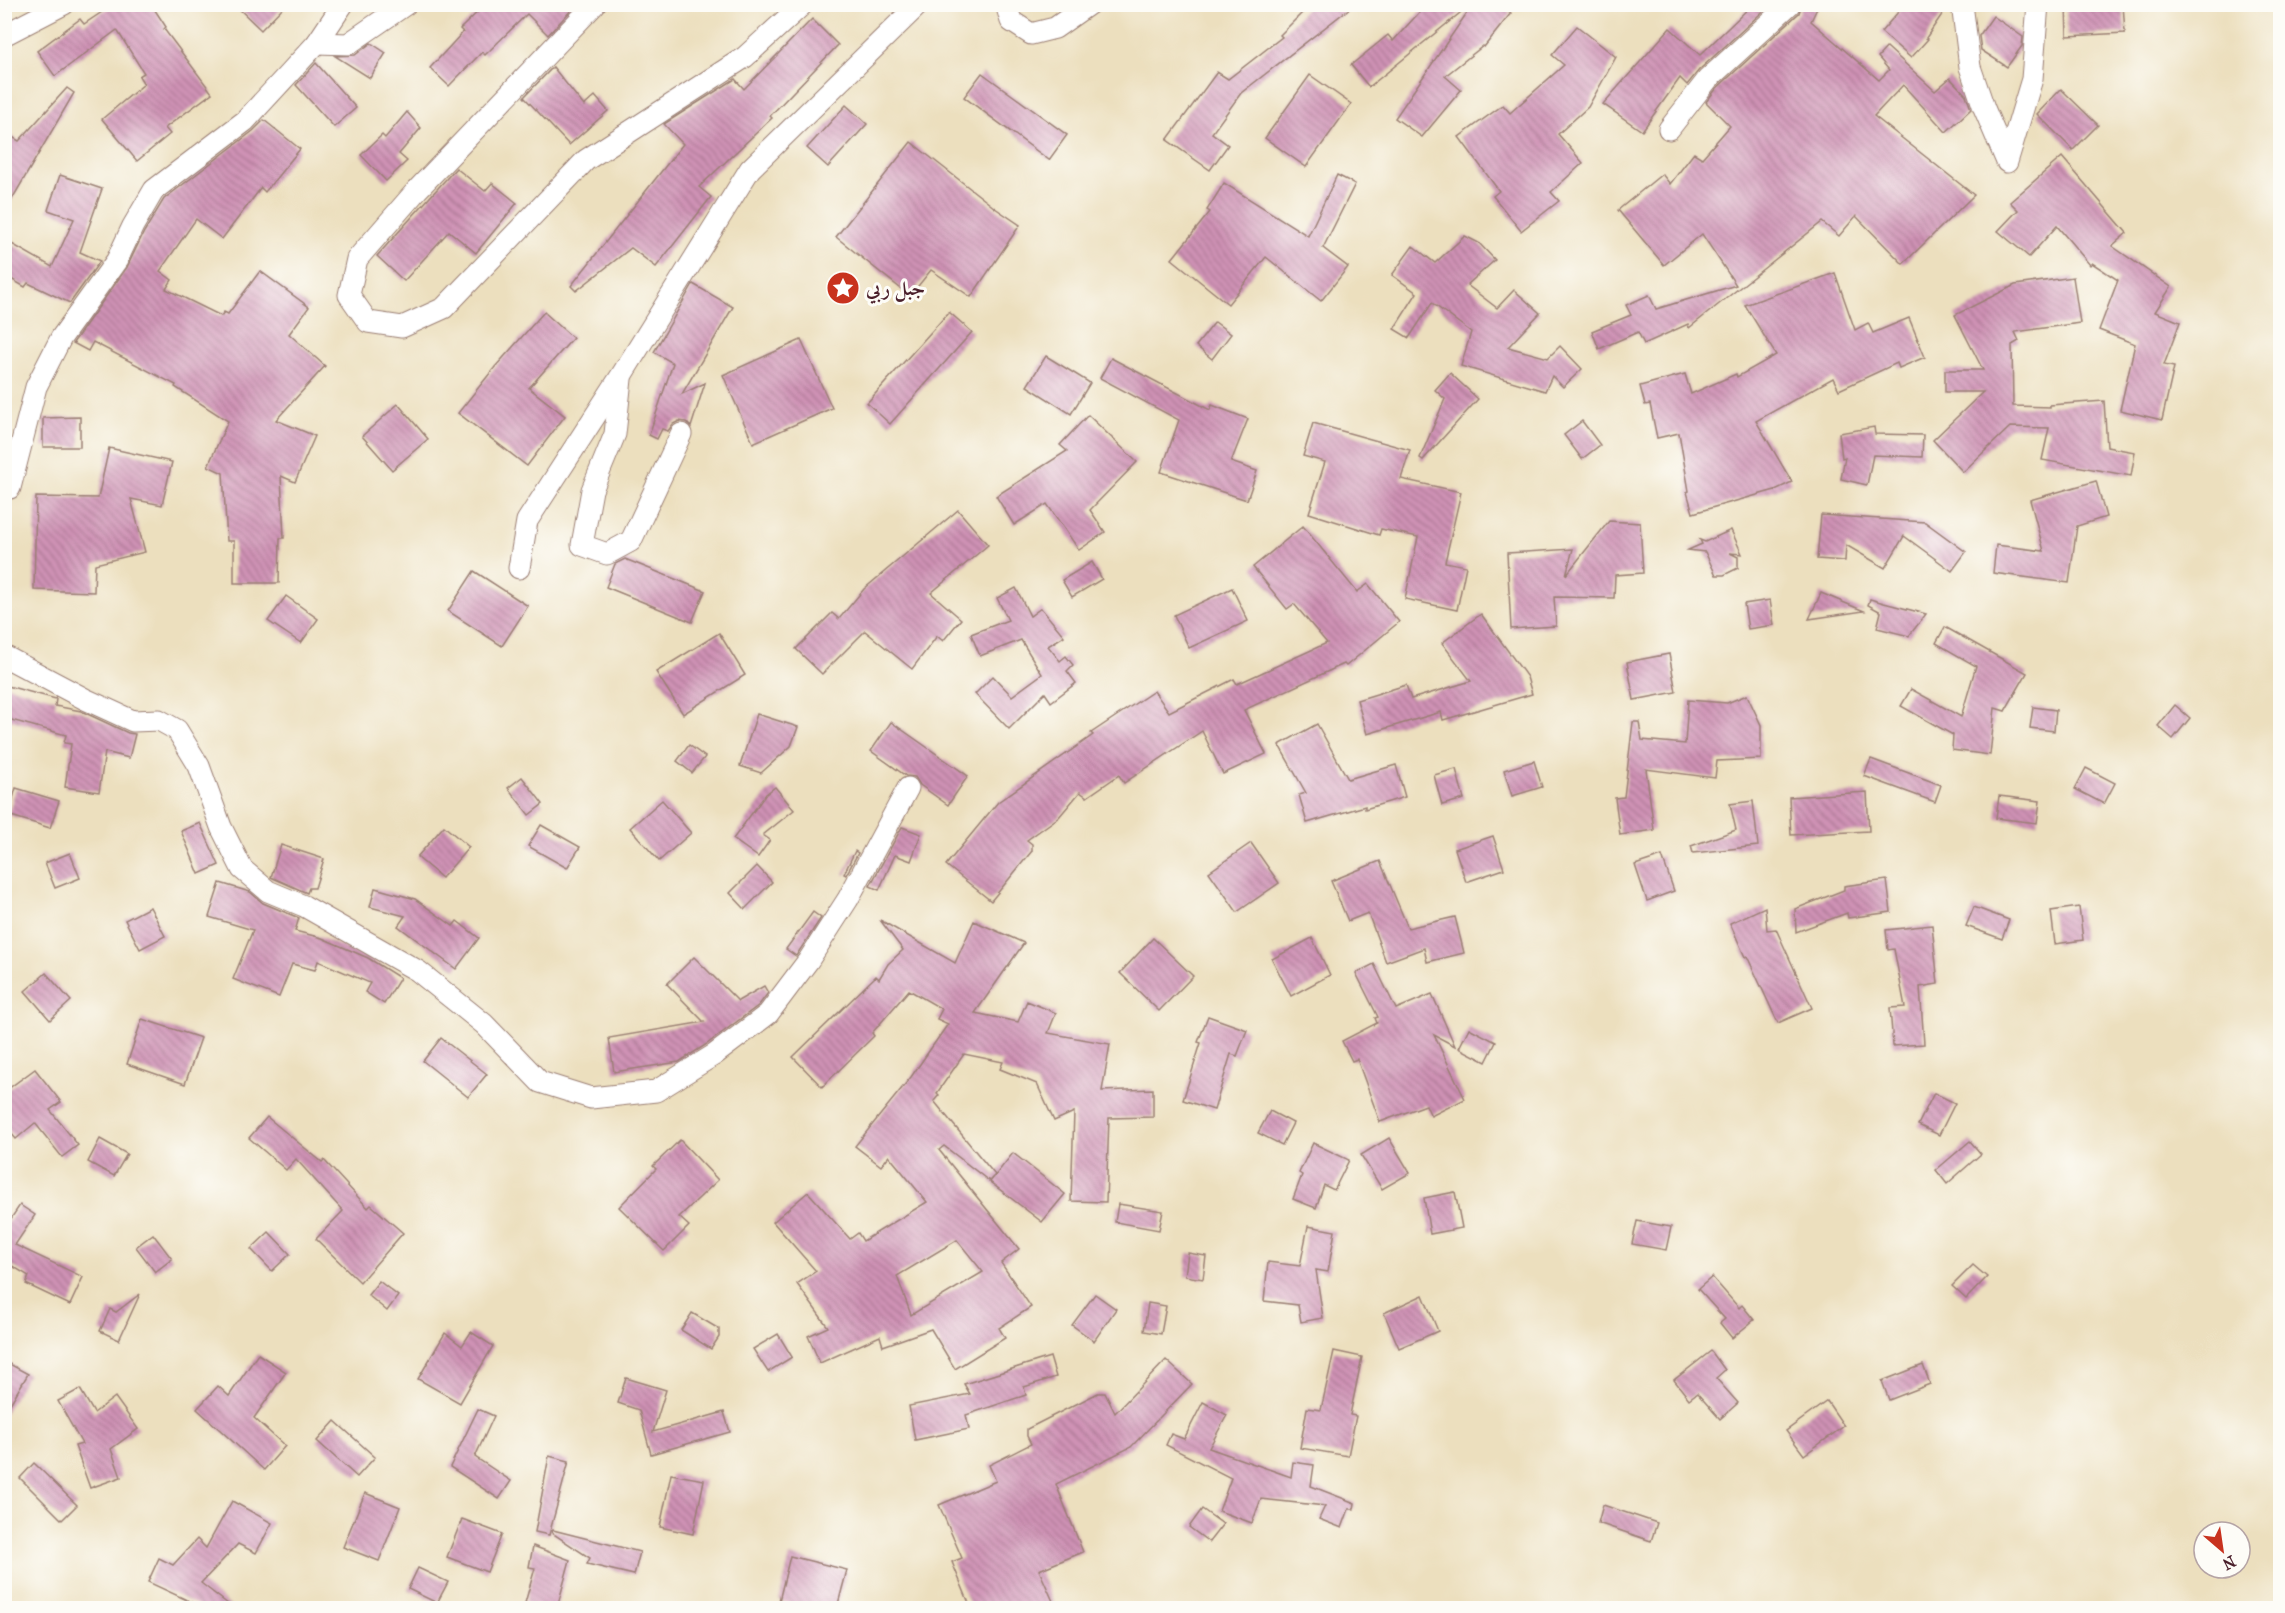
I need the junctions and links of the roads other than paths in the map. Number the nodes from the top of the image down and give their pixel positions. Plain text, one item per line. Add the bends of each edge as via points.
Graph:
1 (64, 4) edge
2 (343, 4) edge
3 (406, 4) edge
4 (595, 4) edge
5 (803, 4) edge
6 (919, 4) edge
7 (1006, 4) edge
8 (1089, 4) edge
9 (1790, 4) edge
10 (1962, 4) edge
11 (2037, 4) edge
12 (25, 14) edge
13 (4, 35) edge
14 (317, 43) junction
15 (1669, 129) dead end
16 (621, 376) junction
17 (681, 434) dead end
18 (10, 488) dead end
19 (519, 568) dead end
20 (4, 656) edge
21 (908, 788) dead end

1 - 12 street
2 - 14 street
3 - 14 street via 348,44
4 - 5 street via 417,189 357,259 349,295 368,322 402,327 444,308 586,160 745,57
6 - 16 street via 750,169
7 - 8 street via 1011,21 1031,34 1055,28
9 - 15 street via 1708,79
10 - 11 street via 1970,67 2007,162 2032,79
12 - 13 street
14 - 18 street via 245,121 154,190 117,260 62,338 36,387
16 - 17 street via 615,434 592,490 582,545 607,554 631,541
16 - 19 street via 527,521
20 - 21 street via 133,721 159,720 177,730 199,766 221,827 242,869 268,891 304,906 418,971 484,1024 540,1082 591,1098 656,1091 714,1055 768,1014 848,899

